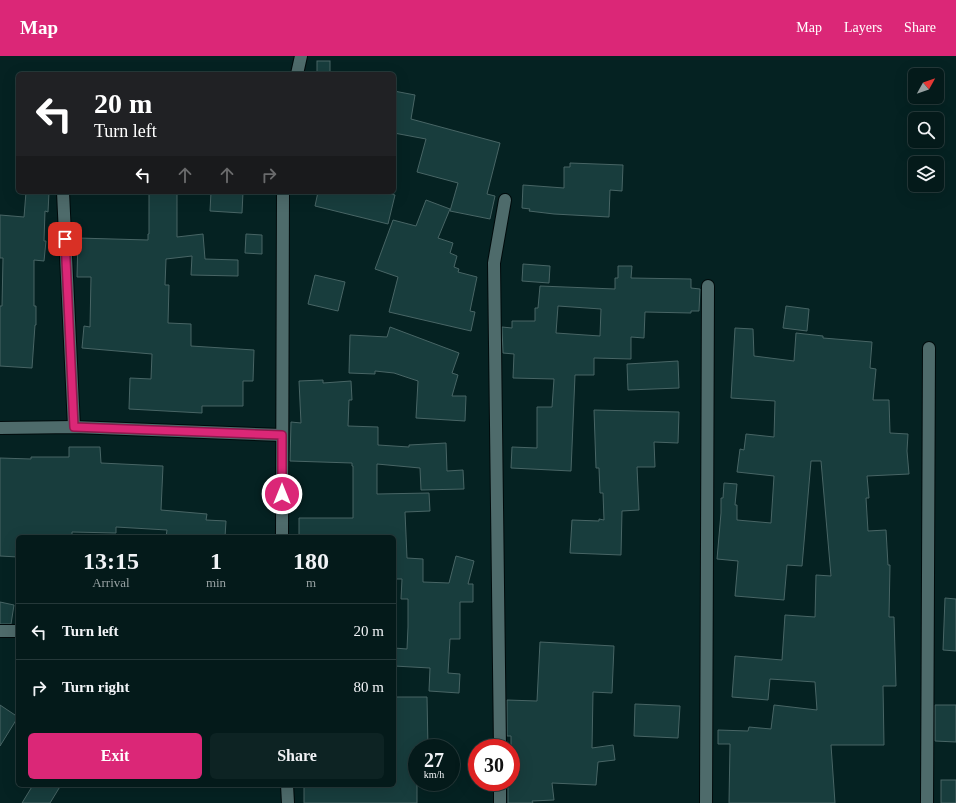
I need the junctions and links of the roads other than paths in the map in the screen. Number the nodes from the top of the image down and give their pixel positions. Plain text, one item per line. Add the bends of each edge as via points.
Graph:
1 (301, 56) edge
2 (297, 72) edge
3 (63, 194) edge
4 (283, 194) edge
5 (505, 200) dead end
6 (708, 286) dead end
7 (929, 348) dead end
8 (74, 427) junction
9 (0, 428) edge
10 (282, 435) junction
11 (282, 535) edge
12 (0, 631) edge
13 (16, 631) edge
14 (500, 739) edge
15 (287, 787) edge
16 (500, 791) edge
17 (288, 803) edge
18 (500, 803) edge
19 (706, 803) edge
20 (927, 803) edge

1 - 2 street
3 - 8 street
4 - 10 street
5 - 14 street via 494,263
6 - 19 street
7 - 20 street
8 - 9 street
8 - 10 street
10 - 11 street
12 - 13 street
15 - 17 street
16 - 18 street

